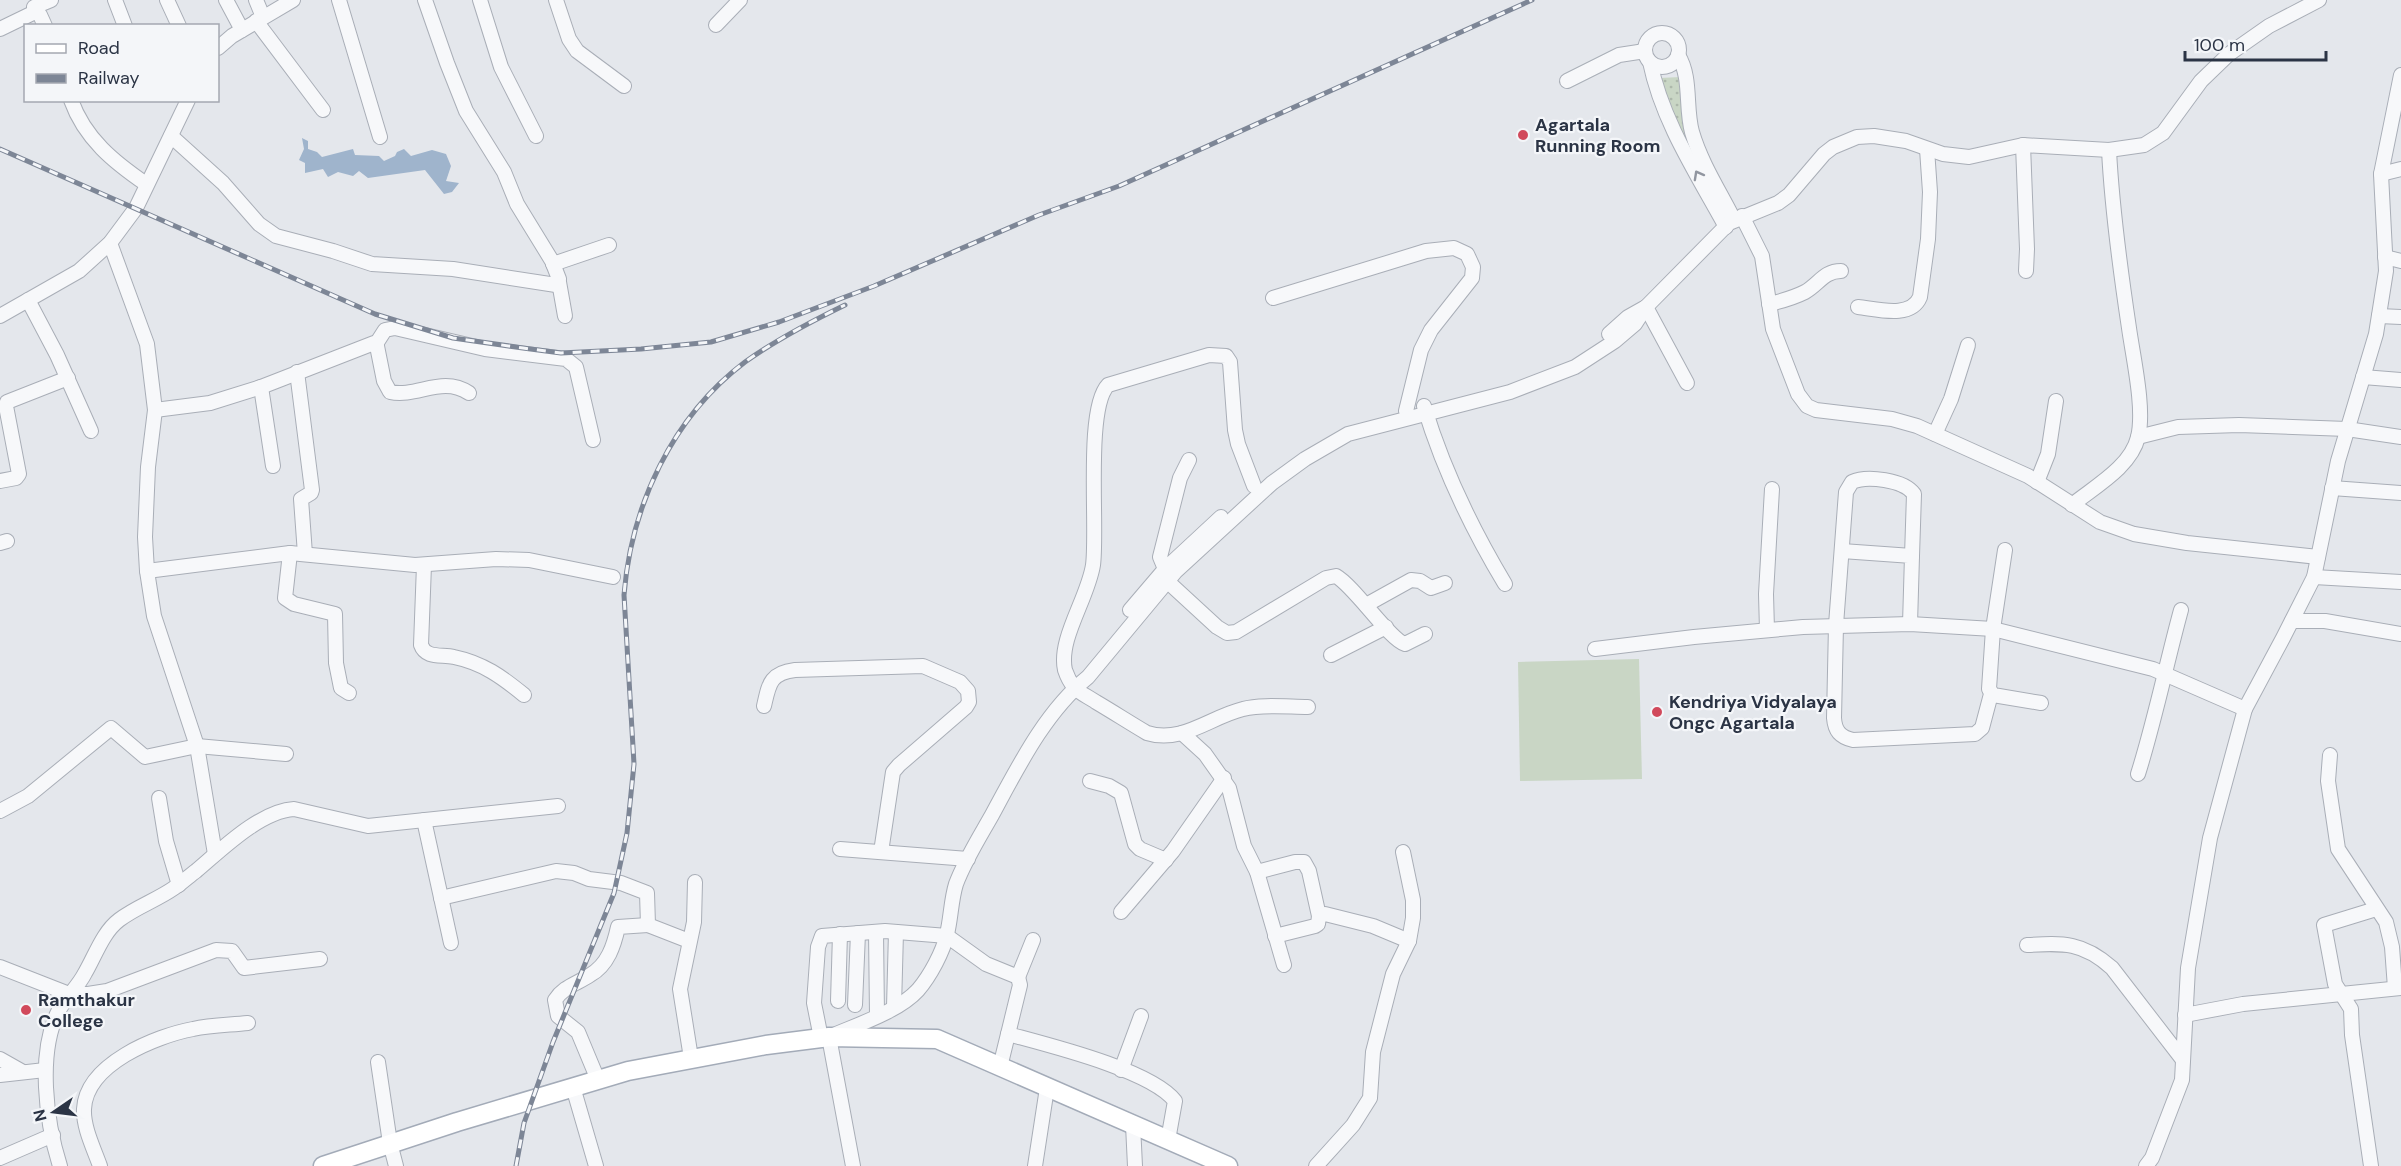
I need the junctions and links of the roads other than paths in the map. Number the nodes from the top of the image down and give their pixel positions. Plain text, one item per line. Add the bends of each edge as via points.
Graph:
1 (51, 0) edge
2 (115, 0) edge
3 (167, 0) edge
4 (226, 0) edge
5 (256, 0) edge
6 (293, 0) edge
7 (339, 0) edge
8 (425, 0) edge
9 (480, 0) edge
10 (556, 0) edge
11 (740, 0) edge
12 (2319, 0) edge
13 (34, 7) edge
14 (260, 19) junction
15 (44, 24) edge
16 (124, 24) edge
17 (178, 24) edge
18 (716, 25) dead end
19 (0, 29) edge
20 (242, 30) junction
21 (219, 47) edge
22 (1678, 55) junction
23 (1647, 56) junction
24 (2401, 75) edge
25 (1567, 81) dead end
26 (624, 86) dead end
27 (72, 102) edge
28 (187, 102) edge
29 (323, 110) dead end
30 (171, 136) junction
31 (536, 136) dead end
32 (380, 137) dead end
33 (2023, 144) junction
34 (1927, 149) junction
35 (2109, 150) junction
36 (2401, 169) edge
37 (2381, 174) junction
38 (146, 184) junction
39 (1734, 221) junction
40 (110, 243) junction
41 (609, 245) dead end
42 (2385, 256) junction
43 (2401, 261) edge
44 (553, 264) junction
45 (1841, 271) dead end
46 (2026, 271) dead end
47 (559, 282) junction
48 (1273, 298) dead end
49 (28, 300) junction
50 (1769, 304) junction
51 (1646, 307) junction
52 (1858, 307) dead end
53 (0, 316) edge
54 (565, 316) dead end
55 (2379, 316) junction
56 (2401, 317) edge
57 (376, 344) junction
58 (1968, 345) dead end
59 (297, 372) junction
60 (2363, 376) junction
61 (68, 378) junction
62 (2401, 380) edge
63 (1687, 383) dead end
64 (261, 387) junction
65 (469, 393) dead end
66 (2056, 401) dead end
67 (155, 410) junction
68 (1426, 410) junction
69 (1406, 411) junction
70 (2347, 429) junction
71 (91, 431) dead end
72 (1935, 434) junction
73 (2138, 437) junction
74 (2401, 437) edge
75 (593, 440) dead end
76 (1189, 460) dead end
77 (273, 466) dead end
78 (1269, 480) junction
79 (0, 481) edge
80 (2037, 482) junction
81 (1254, 486) junction
82 (2332, 488) junction
83 (1772, 489) dead end
84 (2401, 493) edge
85 (2072, 505) junction
86 (1842, 550) junction
87 (2005, 550) dead end
88 (290, 553) junction
89 (304, 554) junction
90 (1912, 556) junction
91 (2318, 557) junction
92 (424, 565) junction
93 (147, 571) junction
94 (1169, 572) junction
95 (613, 577) dead end
96 (2314, 577) junction
97 (2401, 582) edge
98 (1445, 583) dead end
99 (1505, 584) dead end
100 (1366, 605) junction
101 (2181, 610) dead end
102 (2292, 621) junction
103 (1910, 624) junction
104 (1836, 625) junction
105 (1386, 627) junction
106 (1993, 629) junction
107 (1767, 630) junction
108 (1425, 634) dead end
109 (2401, 634) edge
110 (1595, 649) dead end
111 (1330, 655) dead end
112 (2164, 674) junction
113 (1075, 688) junction
114 (349, 693) dead end
115 (1991, 694) junction
116 (524, 695) dead end
117 (2041, 703) dead end
118 (764, 706) dead end
119 (1308, 706) dead end
120 (2245, 709) junction
121 (1182, 733) junction
122 (197, 746) junction
123 (286, 754) dead end
124 (2330, 755) dead end
125 (2138, 774) dead end
126 (1224, 778) junction
127 (1090, 781) dead end
128 (159, 798) dead end
129 (558, 806) dead end
130 (0, 811) edge
131 (424, 820) junction
132 (840, 849) dead end
133 (881, 852) junction
134 (1403, 852) dead end
135 (215, 854) junction
136 (968, 859) junction
137 (1166, 860) junction
138 (1257, 872) junction
139 (695, 882) dead end
140 (178, 885) junction
141 (441, 898) junction
142 (2376, 909) junction
143 (1121, 912) dead end
144 (1319, 916) junction
145 (648, 925) junction
146 (876, 932) junction
147 (896, 932) junction
148 (858, 933) junction
149 (840, 934) junction
150 (947, 936) junction
151 (1275, 936) junction
152 (1033, 940) dead end
153 (689, 941) junction
154 (1408, 941) junction
155 (451, 943) dead end
156 (2027, 945) dead end
157 (320, 959) dead end
158 (1284, 965) dead end
159 (0, 967) edge
160 (1018, 976) junction
161 (2398, 988) edge
162 (69, 994) junction
163 (2342, 996) junction
164 (838, 1001) junction
165 (814, 1003) junction
166 (855, 1005) junction
167 (894, 1007) junction
168 (1141, 1016) dead end
169 (2185, 1016) junction
170 (873, 1017) junction
171 (248, 1023) dead end
172 (1008, 1034) junction
173 (825, 1037) junction
174 (691, 1058) junction
175 (0, 1059) edge
176 (2183, 1060) junction
177 (378, 1062) dead end
178 (1000, 1067) junction
179 (45, 1070) junction
180 (1120, 1070) junction
181 (23, 1072) junction
182 (0, 1075) edge
183 (598, 1080) junction
184 (573, 1087) junction
185 (1047, 1088) junction
186 (1133, 1125) junction
187 (53, 1136) junction
188 (1168, 1140) junction
189 (390, 1143) junction
190 (0, 1158) edge
191 (345, 1162) edge
192 (60, 1166) edge
193 (100, 1166) edge
194 (323, 1166) edge
195 (396, 1166) edge
196 (596, 1166) edge
197 (853, 1166) edge
198 (1035, 1166) edge
199 (1135, 1166) edge
200 (1227, 1166) edge
201 (1316, 1166) edge
202 (2146, 1166) edge
203 (2371, 1166) edge

1 - 13 street
2 - 16 street
3 - 17 street
4 - 20 street
5 - 14 street
6 - 14 street
7 - 32 street
8 - 44 street via 466,111
9 - 31 street via 501,67
10 - 26 street via 577,51
11 - 18 street
12 - 35 street via 2269,26 2229,54 2201,81 2163,133 2144,144
13 - 15 street
13 - 19 street
14 - 20 street
14 - 29 street
20 - 21 street
22 - 23 street via 1660,67
22 - 23 street via 1676,40 1662,33 1648,40
22 - 39 street via 1686,76 1693,135
23 - 25 street via 1619,55
39 -> 23 street via 1671,124
24 - 37 street
27 - 38 street via 102,151
28 - 30 street
30 - 38 street
30 - 47 street via 229,189 259,224 276,236 372,264 453,269 554,285
33 - 34 street via 1969,157
33 - 35 street
33 - 46 street
34 - 39 street via 1874,136 1845,141 1824,154 1789,195
34 - 52 street via 1928,239 1917,304 1906,310
35 - 73 street via 2112,206 2136,375
36 - 37 street
37 - 42 street
38 - 40 street via 136,208
39 - 50 street via 1762,256
39 - 51 street
40 - 49 street via 79,271
40 - 67 street via 147,344
41 - 44 street
42 - 43 street
42 - 55 street
44 - 47 street
45 - 50 street via 1826,274 1795,297
47 - 54 street
48 - 69 street via 1426,251 1454,248 1467,254 1473,267 1472,278 1431,330 1421,350
49 - 53 street
49 - 61 street
50 - 72 street via 1773,329 1798,394 1807,406 1892,419
51 - 63 street
51 - 68 street via 1635,324 1615,341 1575,367 1521,389
55 - 56 street
55 - 60 street
57 - 59 street
57 - 65 street via 390,392 446,385 461,387
57 - 75 street via 385,330 395,328 485,349 566,359 576,367
58 - 72 street
59 - 64 street
59 - 89 street via 312,490 301,499
60 - 62 street
60 - 70 street
61 - 71 street
61 - 79 street via 7,402 19,474
64 - 67 street via 210,402
64 - 77 street
66 - 80 street via 2048,454
67 - 93 street via 148,467
68 - 69 street
68 - 78 street via 1342,437
68 - 99 street via 1472,526
69 - 78 street via 1332,432
70 - 73 street via 2193,426
70 - 74 street
70 - 82 street
72 - 80 street
73 - 85 street via 2120,466
76 - 94 street via 1180,478 1160,557
78 - 81 street
78 - 94 street
80 - 85 street
81 - 94 street
81 - 113 street via 1238,444 1230,363 1226,356 1209,355 1118,381 1102,390 1095,452 1093,565 1064,655 1065,670
82 - 84 street
82 - 91 street
83 - 107 street
85 - 91 street via 2100,522 2134,534
86 - 90 street
86 - 90 street via 1848,486 1864,478 1898,484 1914,494
86 - 104 street
87 - 106 street
88 - 89 street
88 - 93 street
88 - 114 street via 285,598 335,614 338,675 341,688
89 - 92 street
90 - 103 street
91 - 96 street
92 - 95 street via 529,560
92 - 116 street via 423,650 487,667
93 - 122 street via 154,616
94 - 100 street via 1217,627 1227,633 1236,632 1331,576 1341,578
94 - 113 street via 1089,677
96 - 97 street
96 - 102 street
98 - 100 street via 1431,588 1411,580
100 - 105 street
101 - 112 street
102 - 109 street via 2325,621
102 - 120 street
103 - 104 street
103 - 106 street
104 - 107 street
104 - 115 street via 1834,718 1837,732 1844,738 1975,734 1983,728
105 - 108 street via 1401,643
105 - 111 street
106 - 112 street
106 - 115 street
107 - 110 street
112 - 120 street
112 - 125 street via 2154,726
113 - 121 street via 1147,734 1167,737
113 - 136 street via 1032,744
115 - 117 street
118 - 133 street via 772,679 795,670 923,666 960,682 968,691 966,707 893,772
119 - 121 street via 1244,708
120 - 169 street via 2210,838 2188,968
121 - 126 street
122 - 123 street
122 - 130 street via 144,757 110,728 28,796
122 - 135 street
124 - 142 street via 2328,781 2337,849
126 - 137 street
126 - 138 street via 1233,797 1244,846
127 - 137 street via 1121,793 1135,844
128 - 140 street
129 - 131 street
131 - 135 street via 368,826 286,810 267,816
131 - 141 street
132 - 133 street
133 - 136 street
134 - 154 street via 1413,900
135 - 140 street
136 - 150 street via 955,888
137 - 143 street
138 - 144 street via 1304,862
138 - 151 street
139 - 153 street
140 - 162 street via 115,924
141 - 145 street via 569,872 647,893
141 - 155 street
142 - 161 street via 2386,922
142 - 163 street via 2324,925 2335,984
144 - 151 street via 1315,926
144 - 154 street via 1327,914 1361,922
145 - 153 street
145 - 183 street via 618,927 602,966 555,1000 558,1016 578,1032
146 - 147 street
146 - 148 street
146 - 170 street
147 - 150 street
147 - 167 street
148 - 149 street
148 - 166 street
149 - 164 street
149 - 165 street via 820,939
150 - 160 street via 986,964
150 - 167 street via 924,982
151 - 158 street
152 - 160 street
153 - 174 street via 680,993
154 - 201 street via 1393,974 1373,1052 1370,1098 1353,1125
156 - 176 street via 2060,944 2089,950 2100,958
157 - 162 street via 244,968 232,951 216,950 107,991
159 - 162 street
160 - 172 street via 1020,986
161 - 163 street
162 - 179 street via 49,1035
163 - 169 street via 2243,1004
163 - 203 street via 2351,1009
164 - 165 street
164 - 166 street
165 - 173 street
166 - 170 street
167 - 170 street
168 - 180 street
169 - 176 street
170 - 173 street
171 - 193 street via 177,1033 140,1046 105,1069 84,1107
172 - 178 street
172 - 180 street
173 - 174 main road
173 - 178 main road via 937,1040
173 - 197 street
174 - 183 main road
175 - 181 street
176 - 202 street via 2182,1080
177 - 189 street
178 - 185 main road
179 - 181 street
179 - 187 street
180 - 188 street via 1159,1086 1174,1098
181 - 182 street
183 - 184 main road
184 - 189 main road
184 - 196 street
185 - 186 main road
185 - 198 street
186 - 188 main road
186 - 199 street
187 - 190 street
187 - 192 street
188 - 200 main road
189 - 191 main road
189 - 195 street
191 - 194 main road

